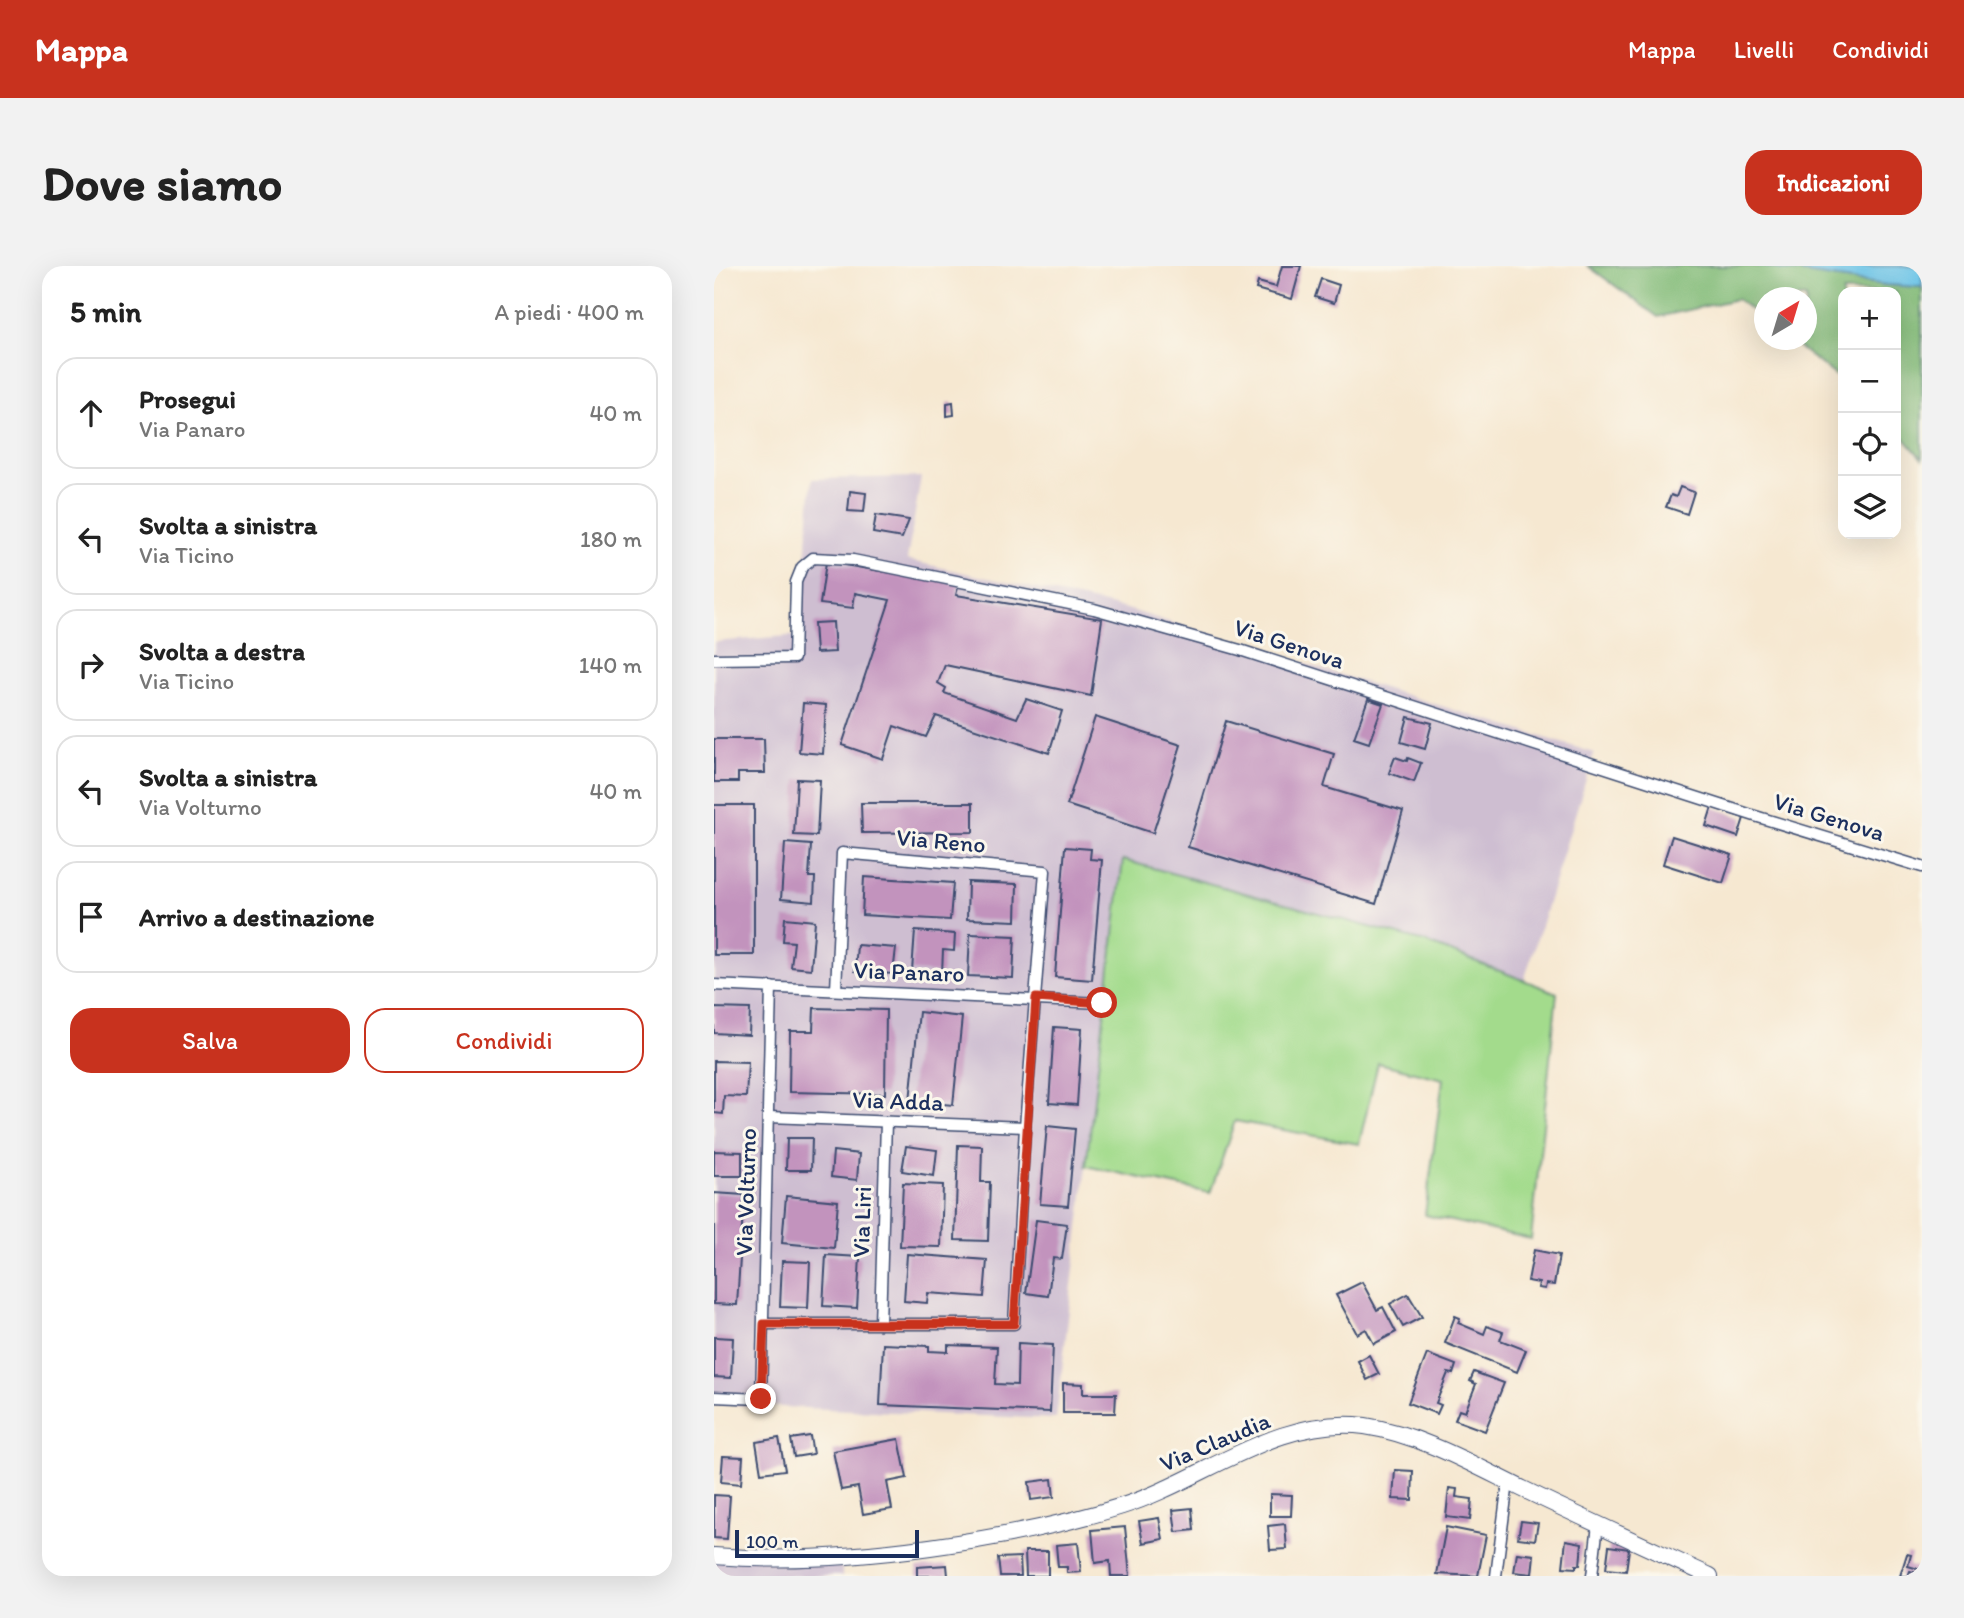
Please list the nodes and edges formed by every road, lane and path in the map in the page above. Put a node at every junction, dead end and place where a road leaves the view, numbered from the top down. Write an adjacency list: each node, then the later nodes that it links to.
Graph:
1 (714, 659): 2 (street, Via Genova)
2 (1922, 867)
3 (714, 985): 4 (street, Via Panaro)
4 (771, 987): 5 (street, Via Panaro); 8 (street, Via Volturno)
5 (836, 990): 6 (street, Via Panaro); 6 (street, Via Reno)
6 (1036, 998): 7 (street, Via Panaro); 10 (street)
7 (1102, 1003)
8 (769, 1117): 9 (street, Via Adda); 11 (street, Via Volturno)
9 (886, 1122): 10 (street, Via Adda); 12 (street, Via Liri)
10 (1025, 1127): 12 (street)
11 (764, 1324): 12 (street); 13 (street, Via Volturno)
12 (880, 1324)
13 (714, 1397)
14 (1508, 1482): 15 (main road, Via Claudia); 16 (main road, Via Claudia); 17 (street)
15 (1598, 1524): 18 (street); 19 (main road, Via Claudia)
16 (714, 1556)
17 (1496, 1576)
18 (1592, 1576)
19 (1710, 1576)

